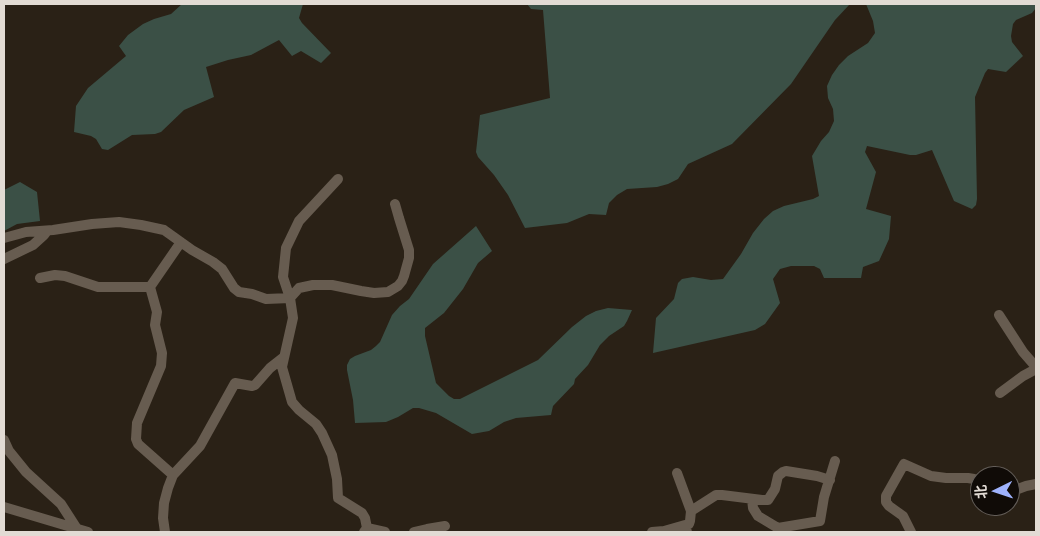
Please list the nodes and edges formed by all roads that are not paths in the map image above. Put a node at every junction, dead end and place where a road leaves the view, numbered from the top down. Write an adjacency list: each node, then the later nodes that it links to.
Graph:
1 (338, 179): 9 (street)
2 (395, 204): 9 (street)
3 (47, 231): 4 (street); 5 (street); 6 (street)
4 (4, 238)
5 (181, 242): 8 (street); 9 (street)
6 (4, 259)
7 (40, 278): 8 (street)
8 (150, 287): 17 (street)
9 (290, 298): 11 (street)
10 (998, 316): 12 (street)
11 (284, 357): 17 (street); 27 (street)
12 (1036, 368): 13 (street)
13 (1000, 393)
14 (4, 440): 28 (street)
15 (835, 462): 19 (street)
16 (677, 473): 24 (street)
17 (173, 475): 29 (street)
18 (970, 478): 33 (street)
19 (830, 480): 22 (street); 22 (street)
20 (1036, 484): 21 (street)
21 (1020, 488)
22 (752, 499): 24 (street)
23 (4, 507): 28 (street)
24 (691, 511): 26 (street)
25 (445, 526): 31 (street)
26 (686, 529): 32 (street)
27 (366, 530): 30 (street)
28 (82, 531)
29 (165, 532)
30 (385, 532)
31 (414, 532)
32 (652, 532)
33 (911, 532)

